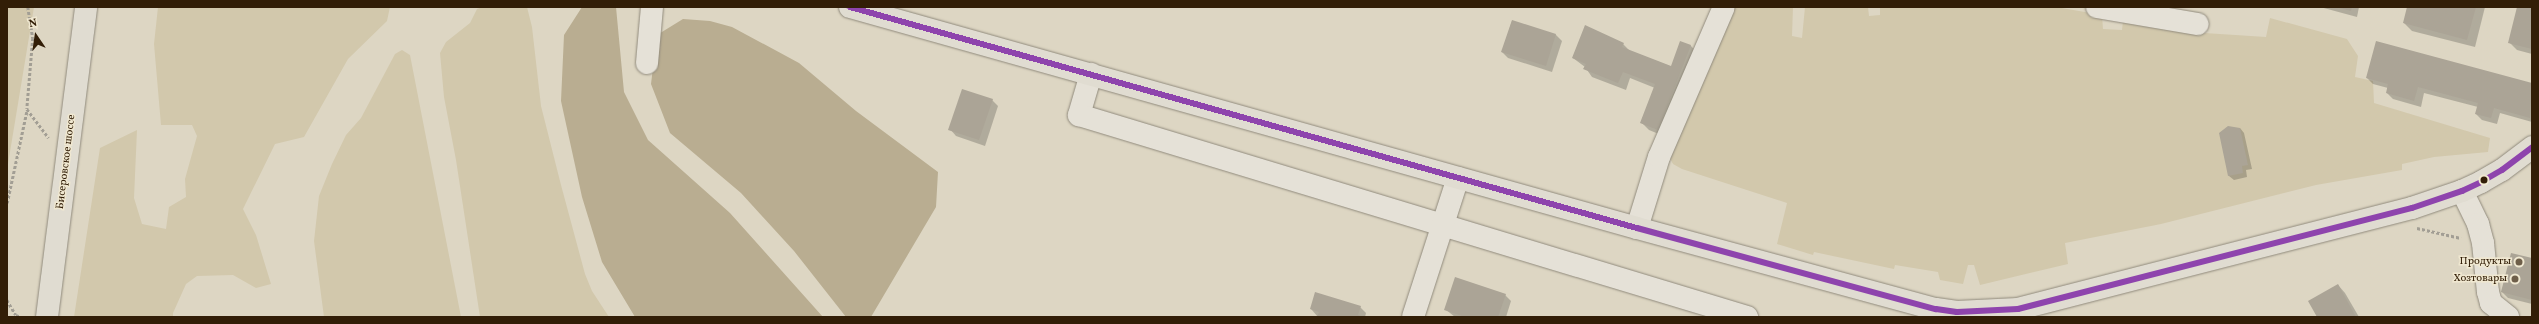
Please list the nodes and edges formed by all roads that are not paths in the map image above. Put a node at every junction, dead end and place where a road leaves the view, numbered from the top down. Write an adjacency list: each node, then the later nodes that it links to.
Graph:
1 (86, 7): 16 (main road, Бисеровское шоссе)
2 (652, 7): 7 (lane)
3 (850, 7): 8 (main road)
4 (1724, 7): 13 (lane)
5 (2097, 7): 6 (lane)
6 (2198, 24)
7 (647, 63)
8 (1091, 74): 10 (main road); 12 (lane)
9 (2532, 147): 11 (main road)
10 (1458, 178): 12 (lane); 13 (main road)
11 (2462, 191): 14 (main road); 18 (lane)
12 (1445, 226): 15 (lane); 17 (lane)
13 (1638, 228): 14 (main road)
14 (1997, 314)
15 (1734, 315)
16 (47, 317)
17 (1413, 317)
18 (2508, 317)

